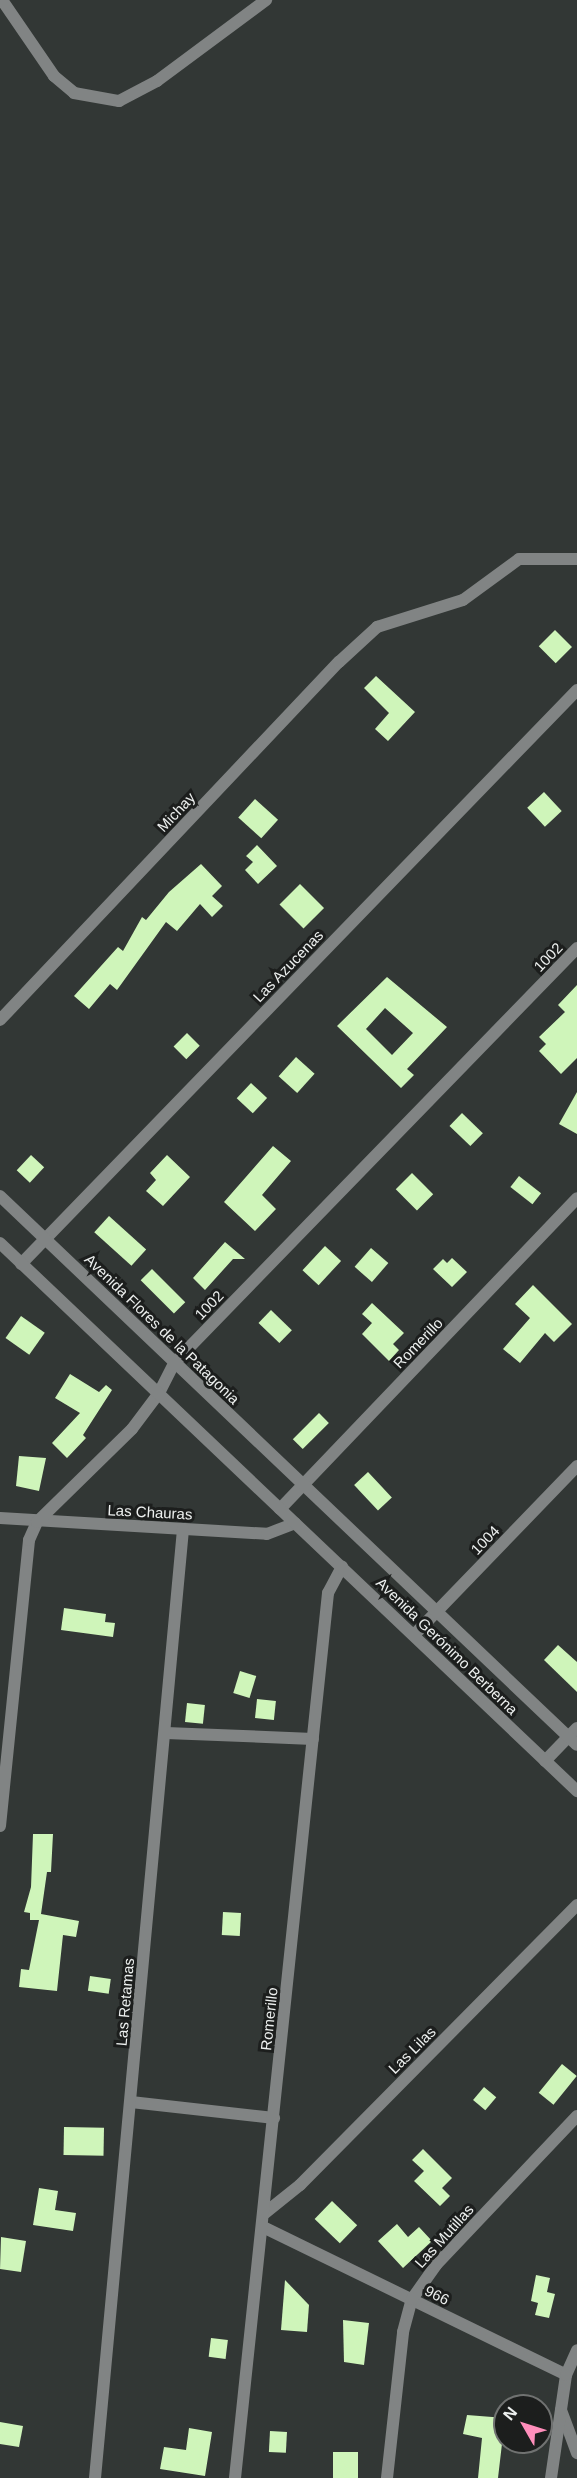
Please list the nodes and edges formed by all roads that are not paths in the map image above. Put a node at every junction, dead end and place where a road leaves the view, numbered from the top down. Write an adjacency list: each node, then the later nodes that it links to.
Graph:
1 (2, 0): 2 (street)
2 (266, 0)
3 (577, 559): 6 (street, Michay)
4 (577, 690): 9 (street, Las Azucenas)
5 (577, 948): 12 (street, 1002)
6 (0, 1020)
7 (0, 1196): 9 (street, Avenida Flores de la Patagonia)
8 (577, 1198): 15 (street, Romerillo)
9 (45, 1238): 11 (street, Las Azucenas); 12 (street, Avenida Flores de la Patagonia)
10 (0, 1243): 11 (street)
11 (21, 1263): 13 (street)
12 (175, 1362): 13 (street, 1002); 15 (street, Avenida Flores de la Patagonia)
13 (159, 1393): 16 (street); 18 (street, 1002)
14 (577, 1466): 22 (street, 1004)
15 (303, 1484): 16 (street, Romerillo); 22 (street, Avenida Gerónimo Berberna)
16 (280, 1509): 19 (street)
17 (0, 1518): 18 (street, Las Chauras)
18 (37, 1522): 20 (street, Las Chauras); 29 (street, 1002)
19 (295, 1523): 20 (street, Las Chauras); 21 (street, Avenida Gerónimo Berberna)
20 (183, 1529): 24 (street, Las Retamas)
21 (342, 1567): 23 (street, Avenida Gerónimo Berberna); 26 (street, Romerillo)
22 (437, 1612): 23 (street, 1004); 25 (street, Avenida Gerónimo Berberna)
23 (414, 1635): 27 (street, Avenida Gerónimo Berberna)
24 (166, 1733): 26 (street); 31 (street, Las Retamas)
25 (574, 1737): 27 (street)
26 (313, 1739): 33 (street, Romerillo)
27 (545, 1761): 28 (street, Avenida Gerónimo Berberna)
28 (577, 1791)
29 (0, 1826)
30 (577, 1905): 34 (street, Las Lilas)
31 (131, 2102): 33 (street); 41 (street, Las Retamas)
32 (577, 2116): 36 (street, Las Mutillas)
33 (274, 2118): 34 (street, Romerillo)
34 (265, 2213): 35 (street, Romerillo)
35 (263, 2227): 36 (street, 966); 42 (street, Romerillo)
36 (412, 2299): 38 (street, 966); 43 (street, Las Mutillas)
37 (577, 2350): 38 (street)
38 (566, 2375): 39 (street)
39 (560, 2409): 40 (street); 44 (street)
40 (577, 2453)
41 (95, 2478)
42 (235, 2478)
43 (387, 2478)
44 (551, 2478)

